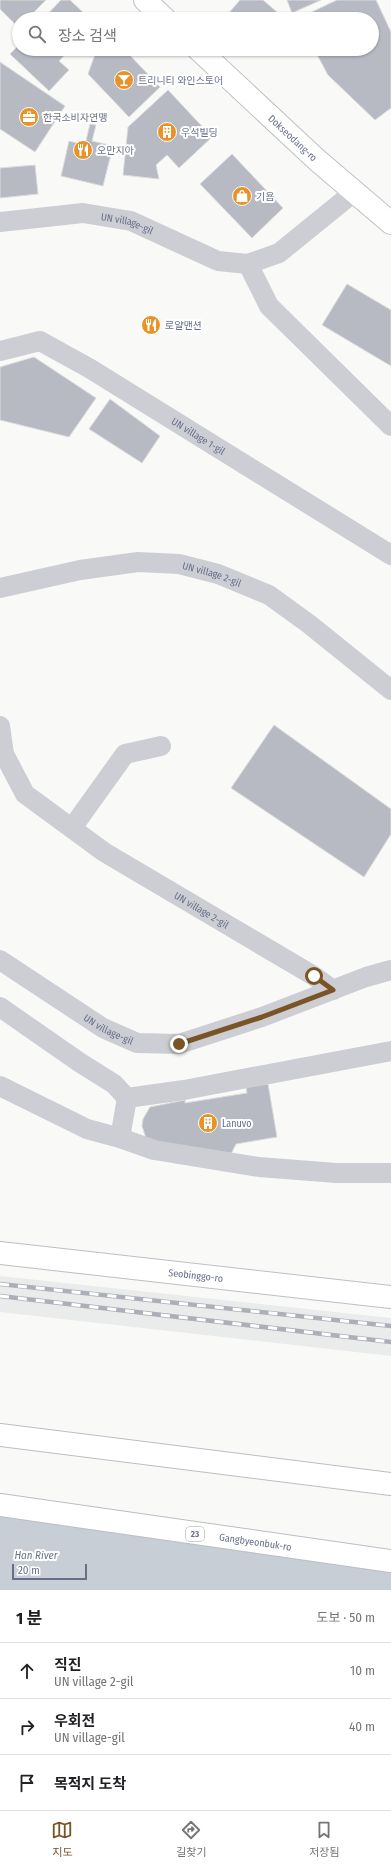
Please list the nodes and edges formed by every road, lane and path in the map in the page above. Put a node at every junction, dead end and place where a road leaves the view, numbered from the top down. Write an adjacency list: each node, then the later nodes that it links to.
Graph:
1 (145, 0): 2 (main road)
2 (158, 12)
3 (206, 56): 4 (main road, Dokseodang-ro)
4 (354, 193): 6 (main road, Dokseodang-ro); 7 (street, UN village-gil)
5 (0, 222): 7 (street, UN village-gil)
6 (391, 223)
7 (248, 264): 9 (street)
8 (0, 351): 10 (street, UN village 1-gil)
9 (391, 426)
10 (391, 555)
11 (0, 588): 12 (street, UN village 2-gil)
12 (391, 690)
13 (0, 726): 15 (street, UN village 2-gil)
14 (161, 746): 15 (street)
15 (72, 828): 18 (street, UN village 2-gil)
16 (0, 960): 18 (street, UN village-gil)
17 (391, 970): 18 (street, UN village-gil)
18 (333, 990)
19 (0, 1007): 22 (street)
20 (391, 1051): 22 (street)
21 (0, 1086): 23 (street)
22 (127, 1098): 23 (street)
23 (120, 1138): 24 (street)
24 (391, 1174)
25 (0, 1253): 27 (main road, Seobinggo-ro)
26 (0, 1265): 28 (main road, Seobinggo-ro)
27 (391, 1296)
28 (391, 1308)
29 (0, 1434): 30 (main road)
30 (391, 1484)
31 (0, 1505): 32 (main road, Gangbyeonbuk-ro / 23)
32 (391, 1561)

